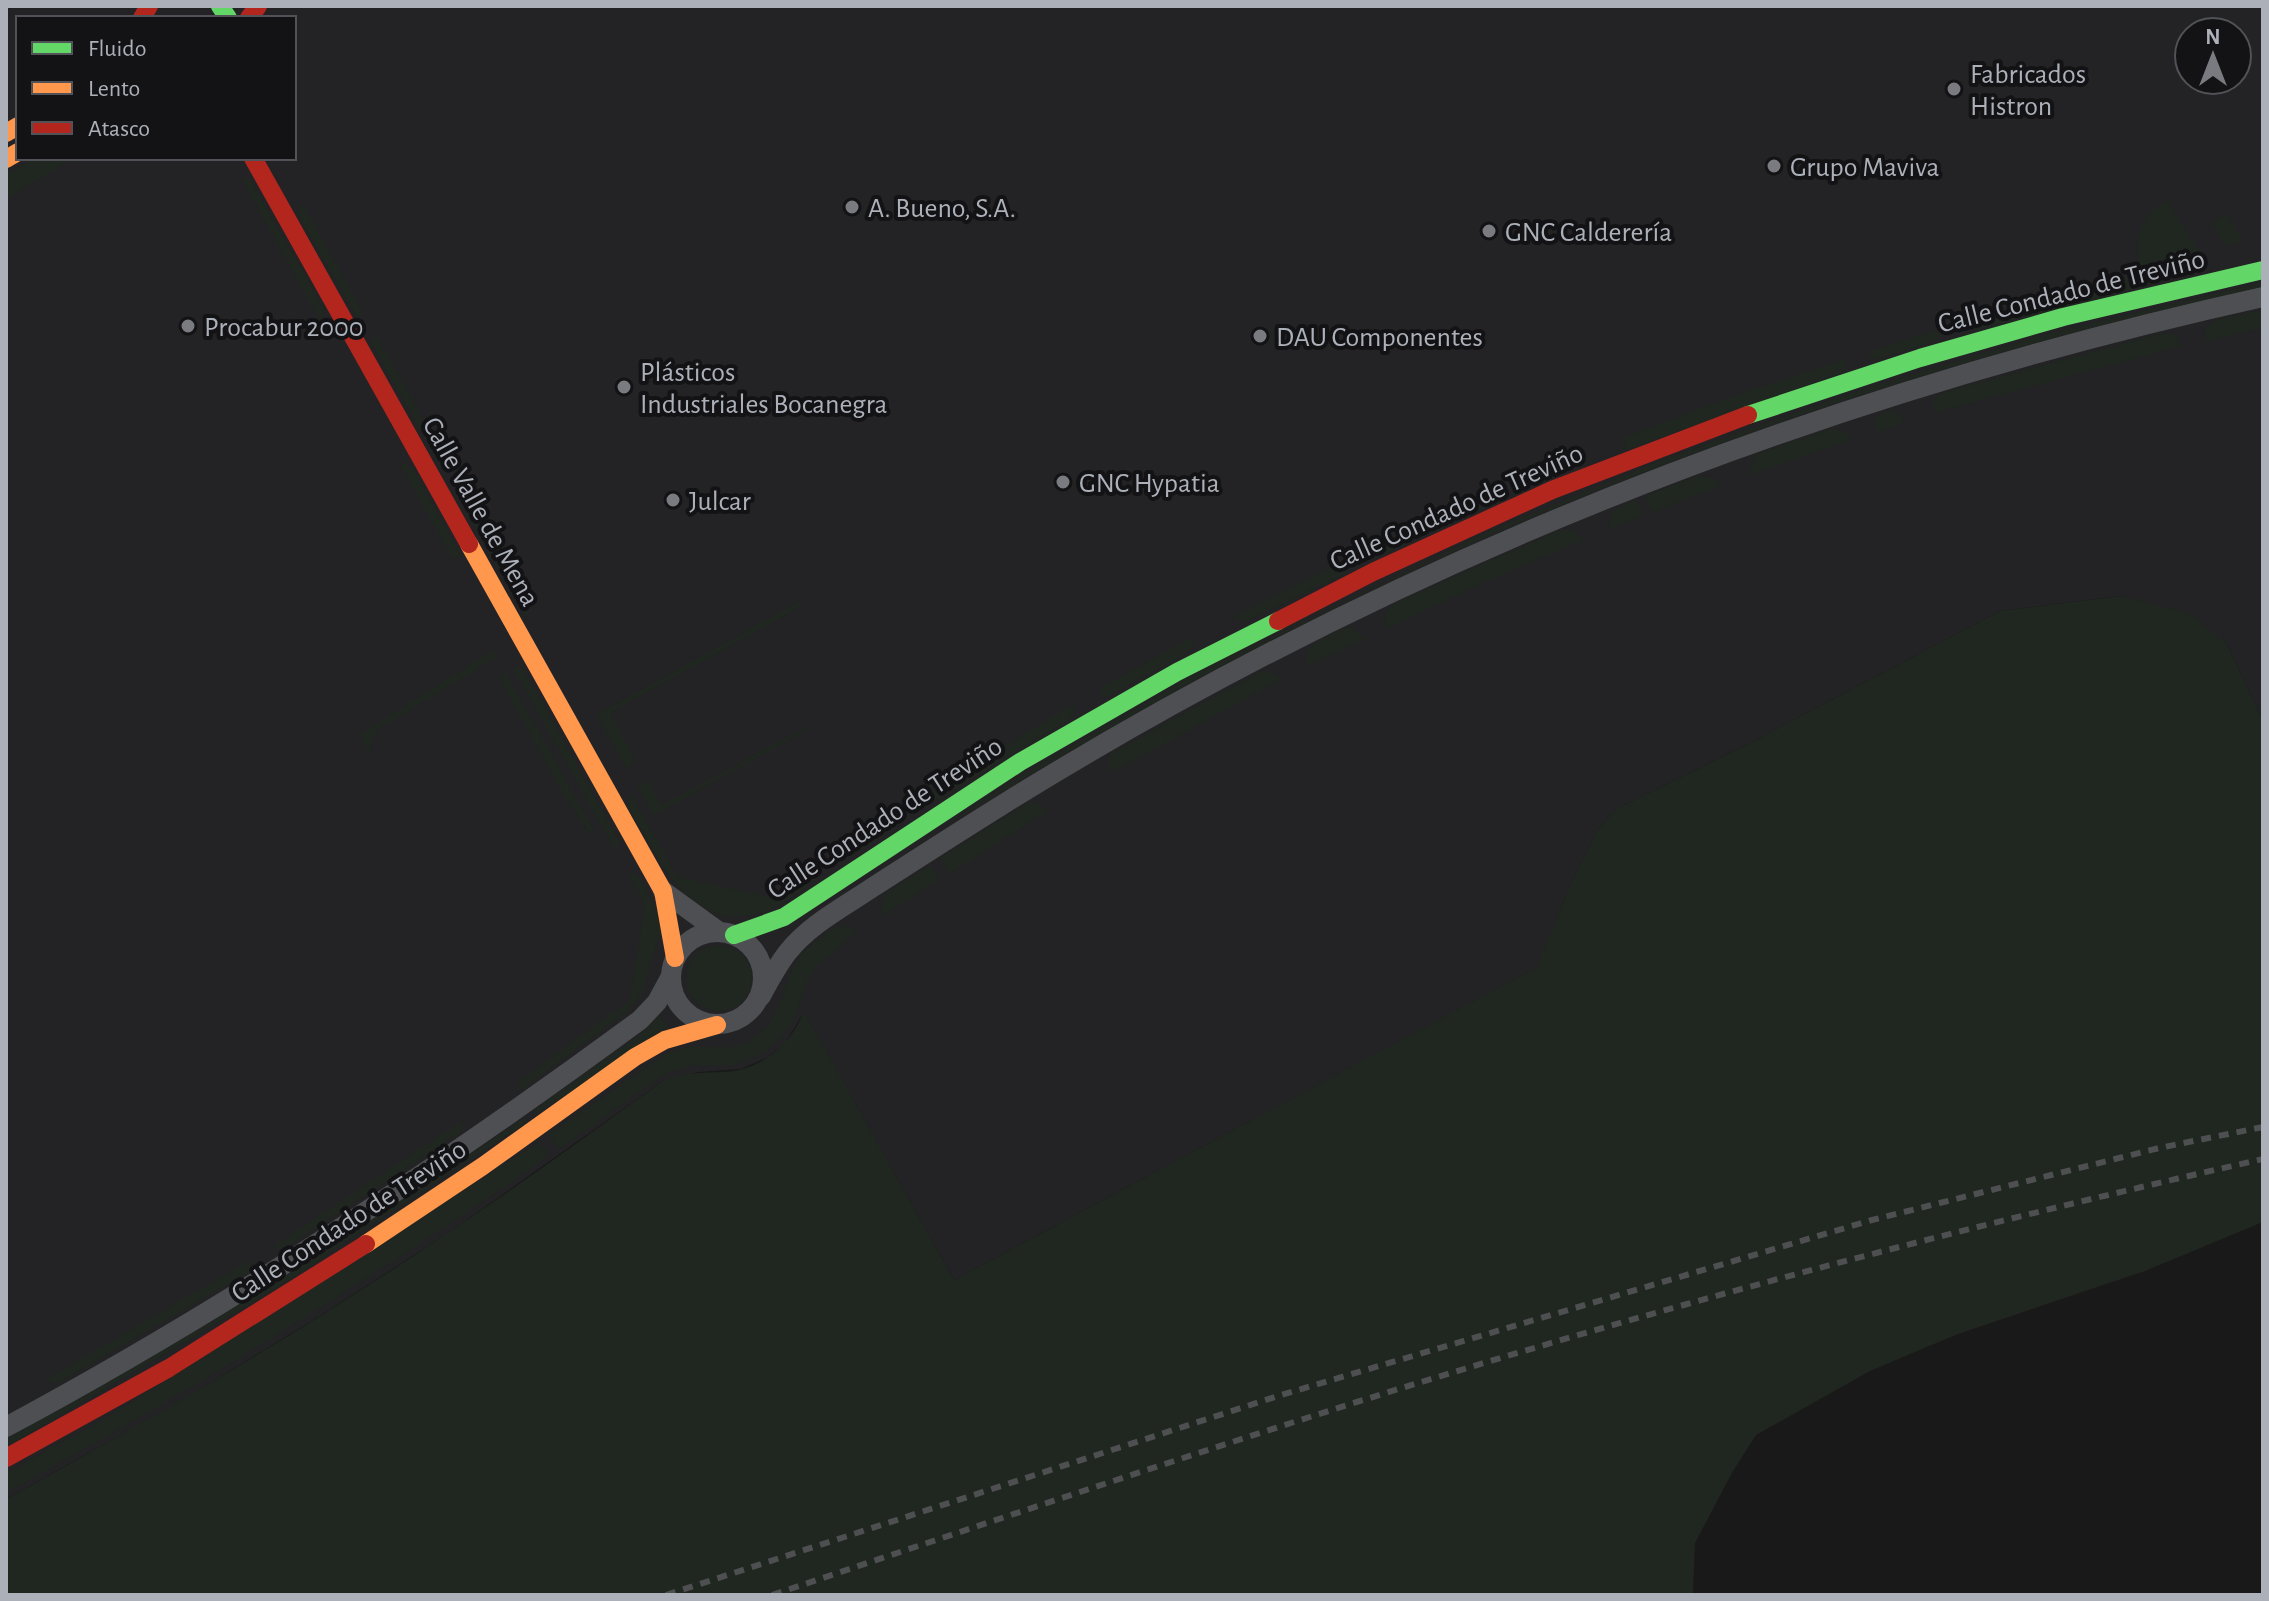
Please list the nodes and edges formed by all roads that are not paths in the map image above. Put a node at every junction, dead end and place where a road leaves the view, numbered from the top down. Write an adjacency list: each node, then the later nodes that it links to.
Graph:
1 (254, 160): 4 (street, Calle Valle de Mena)
2 (2263, 270): 5 (street, Calle Condado de Treviño)
3 (2263, 297): 7 (street, Calle Condado de Treviño)
4 (663, 891): 5 (street, Calle Valle de Mena); 6 (street, Calle Valle de Mena)
5 (726, 933): 6 (street); 7 (street)
6 (673, 968): 8 (street); 9 (street, Calle Condado de Treviño)
7 (761, 996): 8 (street)
8 (717, 1025): 10 (street, Calle Condado de Treviño)
9 (6, 1427)
10 (6, 1458)

